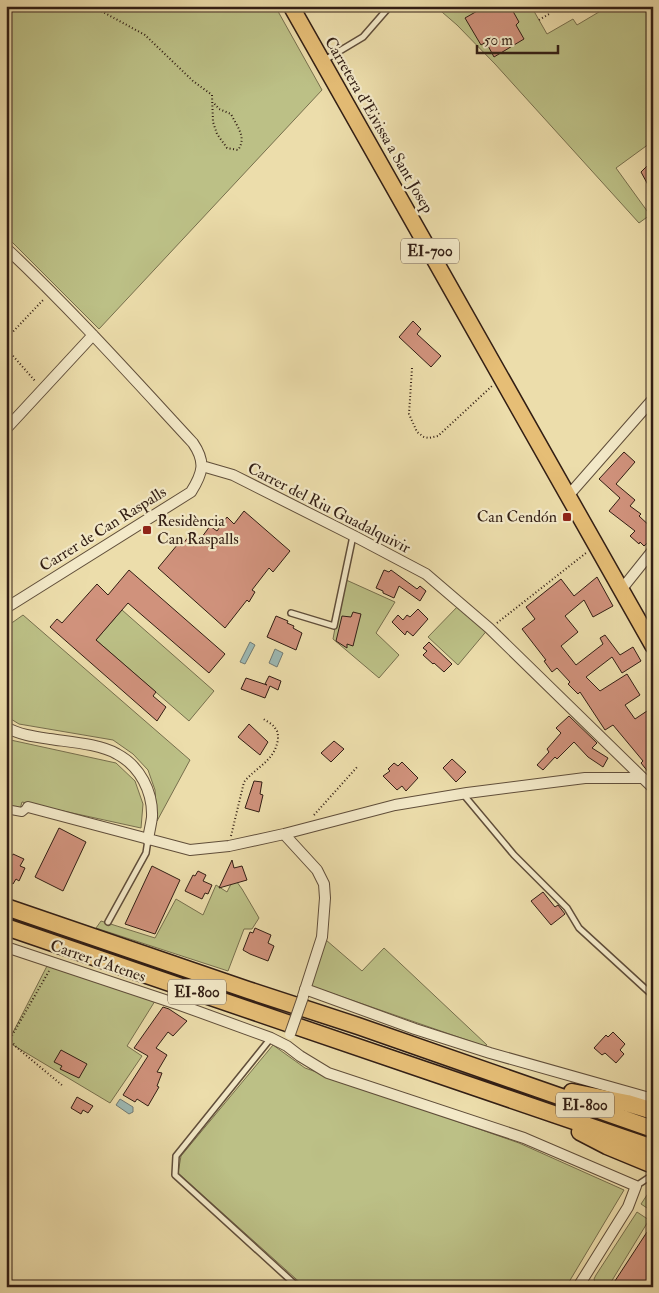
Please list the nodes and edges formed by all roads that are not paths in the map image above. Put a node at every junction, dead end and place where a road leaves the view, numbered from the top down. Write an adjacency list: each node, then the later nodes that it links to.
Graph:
1 (291, 6): 3 (main road, Carretera d'Eivissa a Sant Josep / EI-700)
2 (390, 6): 3 (lane)
3 (323, 61): 9 (main road, Carretera d'Eivissa a Sant Josep / EI-700)
4 (6, 248): 5 (street)
5 (92, 335): 7 (street); 8 (street)
6 (653, 399): 9 (street)
7 (6, 429)
8 (202, 466): 10 (street, Carrer del Riu Guadalquivir); 13 (street, Carrer de Can Raspalls)
9 (568, 496): 12 (main road, EI-700)
10 (354, 536): 14 (lane); 17 (street, Carrer del Riu Guadalquivir)
11 (652, 553): 12 (street)
12 (621, 590): 15 (main road, EI-700)
13 (6, 608)
14 (291, 613)
15 (653, 646)
16 (6, 727): 23 (street)
17 (642, 778): 18 (street, Carrer del Riu Guadalquivir); 19 (street)
18 (653, 788)
19 (463, 794): 22 (street); 28 (lane)
20 (28, 807): 21 (street); 23 (street)
21 (6, 809)
22 (284, 834): 23 (street); 29 (street)
23 (148, 840): 25 (lane)
24 (6, 907): 32 (highway, EI-800)
25 (108, 922)
26 (6, 928): 34 (highway, EI-800)
27 (6, 947): 30 (street, Carrer d'Atenes)
28 (650, 992)
29 (304, 993): 31 (street, bridge); 33 (street)
30 (270, 1038): 31 (street, Carrer d'Atenes); 42 (lane)
31 (287, 1046): 40 (street, Carrer d'Atenes)
32 (516, 1082): 35 (highway, EI-800); 36 (highway, EI-800)
33 (653, 1099)
34 (533, 1107): 37 (highway, EI-800); 38 (highway, EI-800)
35 (653, 1111)
36 (653, 1129)
37 (653, 1148)
38 (653, 1165)
39 (653, 1179): 40 (lane)
40 (636, 1186): 41 (street)
41 (583, 1285)
42 (298, 1287)

